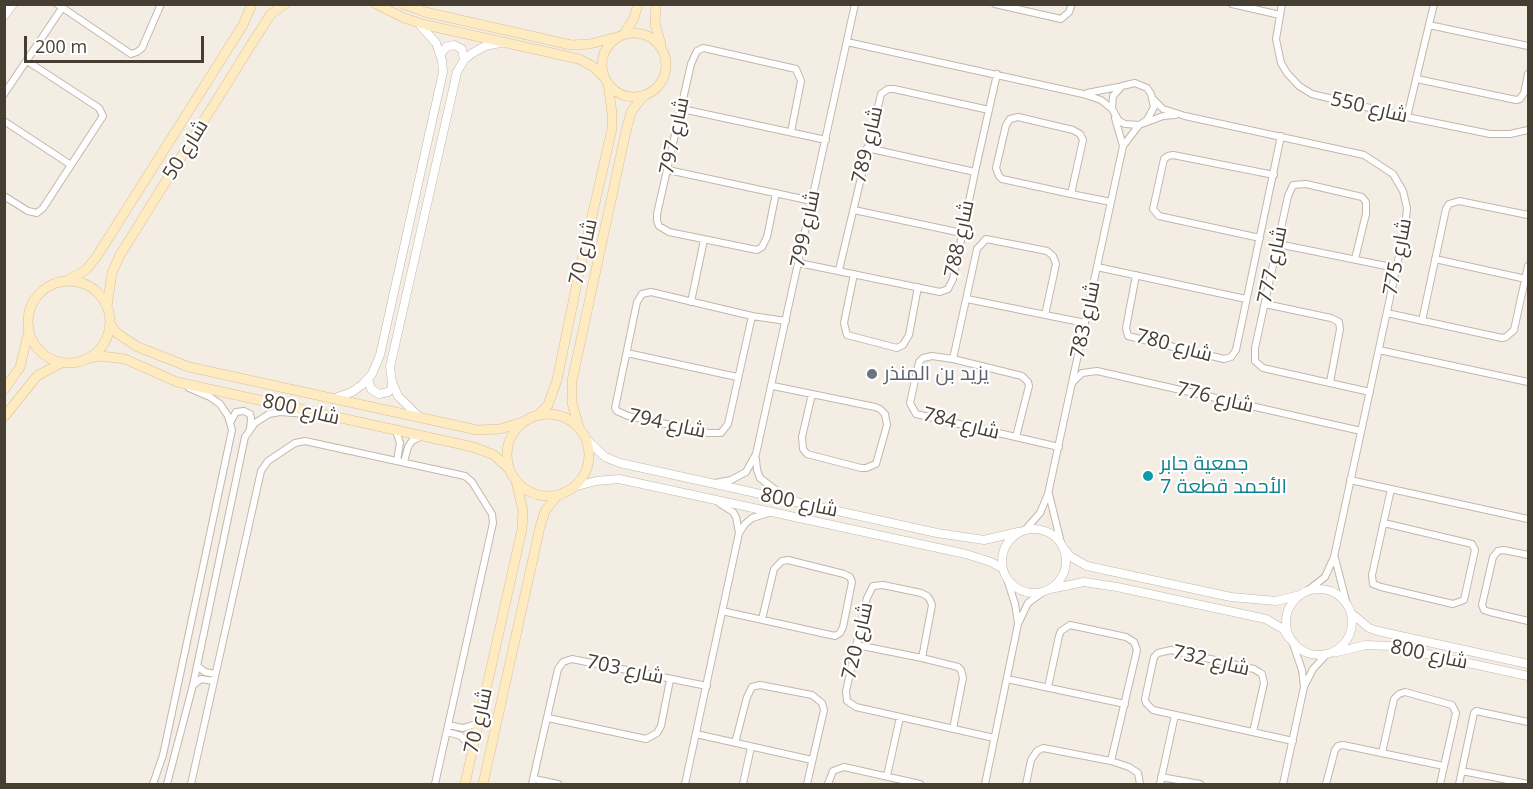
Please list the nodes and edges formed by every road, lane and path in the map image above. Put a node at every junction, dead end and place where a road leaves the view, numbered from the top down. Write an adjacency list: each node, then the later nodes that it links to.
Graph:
1 (12, 4): 18 (street)
2 (161, 4): 15 (street)
3 (252, 4): 76 (main road, شارع 50)
4 (285, 4): 82 (main road, شارع 50)
5 (376, 4): 19 (main road)
6 (403, 4): 21 (main road)
7 (638, 4): 21 (main road)
8 (656, 4): 26 (main road)
9 (855, 4): 23 (street, شارع 799)
10 (995, 4): 16 (street)
11 (1072, 4): 16 (street)
12 (1282, 4): 17 (street, شارع 550)
13 (1434, 4): 20 (street)
14 (1237, 5): 17 (street)
15 (59, 6): 28 (street)
16 (1016, 7)
17 (1280, 15): 42 (street, شارع 550)
18 (4, 16)
19 (416, 22): 22 (main road); 25 (street)
20 (1429, 25): 24 (street); 31 (street)
21 (621, 36): 26 (main road); 32 (main road)
22 (501, 42): 27 (street); 32 (main road)
23 (847, 42): 29 (street); 48 (street, شارع 799)
24 (1528, 46)
25 (441, 54): 27 (street); 97 (street)
26 (665, 55): 36 (main road)
27 (464, 60): 99 (street)
28 (27, 61): 34 (street); 51 (street)
29 (997, 74): 35 (street); 39 (street, شارع 788)
30 (1528, 74): 31 (street)
31 (1417, 79): 42 (street)
32 (607, 81): 36 (main road); 108 (main road, شارع 70)
33 (1122, 86): 35 (street); 37 (street); 40 (street)
34 (4, 94)
35 (1083, 94): 40 (street)
36 (644, 95): 114 (main road, شارع 70)
37 (1154, 100): 41 (street, شارع 775); 44 (street)
38 (682, 109): 46 (street); 46 (street, شارع 797); 52 (street, شارع 797)
39 (989, 110): 50 (street, شارع 789); 53 (street, شارع 788)
40 (1113, 112): 44 (street); 49 (street, شارع 783)
41 (1185, 116): 44 (street, شارع 775); 47 (street, شارع 775)
42 (1407, 117): 45 (street, شارع 550)
43 (4, 121): 51 (street)
44 (1140, 124): 49 (street, شارع 783)
45 (1528, 130)
46 (791, 132): 48 (street)
47 (1281, 136): 54 (street, شارع 780); 71 (street, شارع 775)
48 (826, 140): 58 (street, شارع 799)
49 (1123, 146): 59 (street, شارع 783)
50 (867, 148): 53 (street); 60 (street, شارع 789)
51 (71, 165): 57 (street)
52 (668, 170): 55 (street); 64 (street, شارع 797)
53 (975, 172): 62 (street, شارع 788)
54 (1274, 175): 63 (street, شارع 780); 63 (street)
55 (776, 193): 58 (street); 64 (street, شارع 797)
56 (1071, 194): 56 (street); 59 (street)
57 (4, 196)
58 (812, 201): 68 (street, شارع 799)
59 (1111, 202): 70 (street, شارع 783)
60 (854, 210): 62 (street); 72 (street, شارع 789)
61 (1528, 215): 67 (street)
62 (962, 233): 77 (street, شارع 788)
63 (1260, 238): 79 (street, شارع 780)
64 (704, 240): 80 (street)
65 (1278, 244): 66 (street); 66 (street, شارع 777); 81 (street, شارع 777)
66 (1355, 259): 71 (street)
67 (1435, 259): 75 (street); 87 (street)
68 (799, 263): 72 (street, شارع 788); 86 (street, شارع 799)
69 (1528, 266): 75 (street)
70 (1097, 267): 74 (street); 88 (street, شارع 783)
71 (1396, 268): 83 (street, شارع 775)
72 (839, 270): 73 (street, شارع 788)
73 (854, 274): 77 (street, شارع 788); 77 (street)
74 (1136, 275): 79 (street); 79 (street, شارع 780)
75 (1526, 279): 87 (street)
76 (68, 280): 82 (main road); 90 (main road)
77 (918, 287)
78 (967, 299): 84 (street); 84 (street); 94 (street)
79 (1246, 299)
80 (691, 302): 85 (street, شارع 794); 92 (street, شارع 794)
81 (1265, 304): 100 (street); 100 (street, شارع 777)
82 (107, 306): 89 (main road)
83 (1387, 313): 87 (street); 91 (street, شارع 775)
84 (1045, 315): 88 (street)
85 (752, 316): 86 (street, شارع 794); 96 (street, شارع 794)
86 (786, 321): 103 (street, شارع 799)
87 (1422, 321)
88 (1085, 323): 102 (street, شارع 783)
89 (110, 324): 93 (main road); 107 (main road, شارع 800)
90 (28, 331): 95 (main road); 104 (main road)
91 (1379, 350): 101 (street); 105 (street, شارع 775)
92 (627, 353): 96 (street); 96 (street, شارع 794)
93 (89, 358): 95 (main road); 98 (main road, شارع 800)
94 (953, 358): 119 (street, شارع 784); 119 (street, شارع 784)
95 (61, 363): 110 (main road)
96 (737, 377)
97 (368, 379): 99 (street); 107 (street)
98 (177, 382): 109 (main road, شارع 800); 112 (street)
99 (392, 382): 111 (street)
100 (1330, 382): 105 (street, شارع 777)
101 (1528, 382)
102 (1072, 383): 116 (street, شارع 776); 121 (street, شارع 783)
103 (773, 386): 106 (street); 122 (street, شارع 799)
104 (4, 390)
105 (1370, 392): 116 (street, شارع 775)
106 (812, 394): 106 (street)
107 (332, 399): 111 (main road, شارع 800)
108 (538, 415): 113 (main road); 114 (main road)
109 (324, 416): 115 (street); 117 (main road, شارع 800)
110 (4, 417)
111 (420, 418): 113 (main road, شارع 800)
112 (231, 422): 115 (street); 189 (street)
113 (523, 422): 125 (main road)
114 (579, 427): 120 (main road)
115 (250, 429): 157 (street)
116 (1361, 430): 126 (street, شارع 775)
117 (396, 431): 118 (main road, شارع 800); 123 (street)
118 (422, 436): 124 (street); 125 (main road, شارع 800)
119 (1016, 437): 121 (street, شارع 784)
120 (587, 440): 128 (street, شارع 800); 129 (main road)
121 (1059, 447): 131 (street, شارع 783)
122 (756, 454): 128 (street, شارع 799); 134 (street, شارع 799)
123 (397, 461): 124 (street); 159 (street)
124 (404, 462): 172 (street)
125 (509, 470): 127 (main road)
126 (1350, 480): 130 (street); 142 (street, شارع 775)
127 (516, 481): 132 (main road); 171 (main road, شارع 70)
128 (711, 484): 134 (street, شارع 800)
129 (574, 487): 132 (main road); 133 (street, شارع 800)
130 (1391, 489): 136 (street); 137 (street)
131 (1048, 494): 138 (street, شارع 783); 140 (street, شارع 783)
132 (557, 496): 194 (main road, شارع 70)
133 (710, 498): 135 (street, شارع 800); 139 (street)
134 (789, 500): 138 (street, شارع 800)
135 (779, 513): 139 (street); 143 (street, شارع 800)
136 (1528, 519)
137 (1384, 523): 137 (street)
138 (1022, 531): 140 (street); 143 (street)
139 (739, 533): 148 (street)
140 (1063, 547): 145 (street); 146 (street)
141 (1528, 555): 150 (street)
142 (1334, 557): 146 (street, شارع 775); 147 (street, شارع 775)
143 (1002, 568): 144 (street)
144 (1007, 579): 145 (street); 151 (street)
145 (1047, 591): 151 (street); 152 (street)
146 (1304, 593): 147 (street); 152 (street)
147 (1349, 609): 154 (street); 156 (street, شارع 800)
148 (722, 611): 149 (street); 163 (street)
149 (762, 619): 149 (street)
150 (1528, 621)
151 (1018, 624): 160 (street)
152 (1291, 641): 154 (street); 165 (street)
153 (857, 645): 155 (street); 155 (street, شارع 720); 168 (street, شارع 720)
154 (1328, 654): 158 (street, شارع 800); 165 (street)
155 (922, 658): 173 (street)
156 (1528, 664)
157 (197, 666): 159 (street); 162 (street)
158 (1528, 676)
159 (215, 678): 162 (street); 191 (street)
160 (1007, 679): 164 (street); 176 (street)
161 (670, 680): 163 (street, شارع 703); 169 (street); 169 (street, شارع 703)
162 (193, 685): 190 (street)
163 (707, 686): 175 (street)
164 (1048, 687): 166 (street); 166 (street)
165 (1304, 687): 177 (street)
166 (1125, 704): 183 (street)
167 (1174, 715): 174 (street, شارع 732); 174 (street, شارع 732); 187 (street)
168 (900, 717): 173 (street, شارع 720); 186 (street)
169 (548, 718): 188 (street, شارع 703)
170 (1528, 722): 185 (street)
171 (479, 723): 172 (street); 180 (main road, شارع 70)
172 (447, 729): 180 (street); 192 (street)
173 (953, 729): 176 (street, شارع 720)
174 (1253, 732): 177 (street, شارع 732)
175 (696, 734): 178 (street); 196 (street)
176 (994, 738): 201 (street)
177 (1293, 741): 206 (street)
178 (735, 743): 179 (street); 182 (street)
179 (751, 747): 182 (street); 197 (street)
180 (473, 750): 193 (main road, شارع 70)
181 (1382, 753): 184 (street); 184 (street); 207 (street)
182 (812, 760): 198 (street)
183 (1111, 761): 202 (street); 203 (street)
184 (1444, 766): 208 (street)
185 (1462, 771): 209 (street); 210 (street)
186 (887, 776): 199 (street); 200 (street)
187 (1161, 777): 204 (street); 205 (street)
188 (533, 782): 195 (street)
189 (153, 784)
190 (167, 784)
191 (191, 784)
192 (435, 784)
193 (465, 784)
194 (483, 784)
195 (558, 784)
196 (685, 784)
197 (743, 784)
198 (807, 784)
199 (828, 784)
200 (920, 784)
201 (985, 784)
202 (1026, 784)
203 (1140, 784)
204 (1160, 784)
205 (1200, 784)
206 (1282, 784)
207 (1326, 784)
208 (1440, 784)
209 (1459, 784)
210 (1528, 784)

